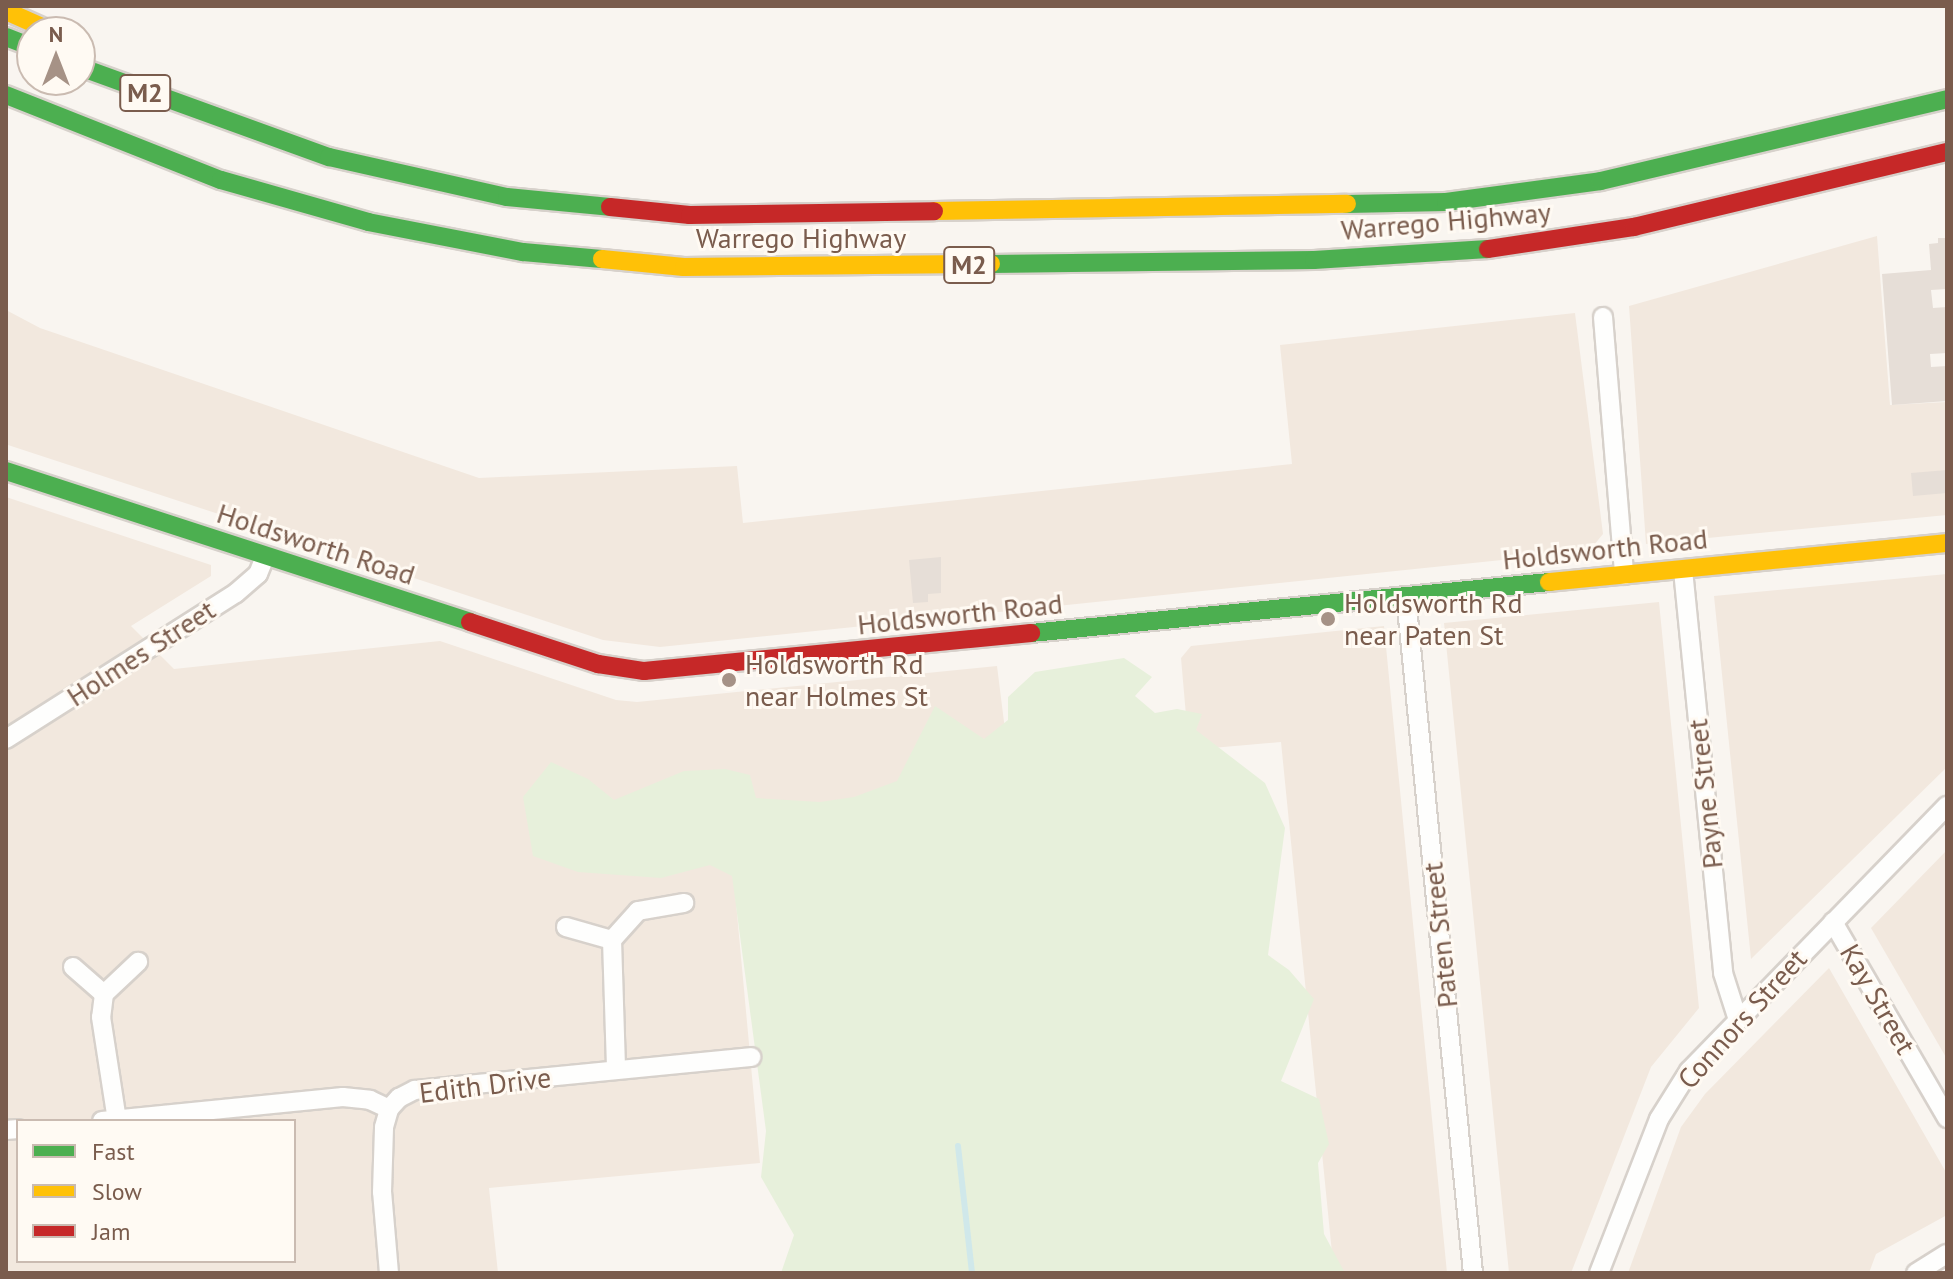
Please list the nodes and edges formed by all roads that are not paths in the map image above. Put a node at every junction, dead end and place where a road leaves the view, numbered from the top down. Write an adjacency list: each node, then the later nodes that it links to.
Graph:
1 (96, 51): 5 (main road)
2 (96, 73): 5 (main road, Warrego Highway / M2)
3 (6, 95): 6 (main road, Warrego Highway / M2)
4 (1947, 99): 5 (main road, Warrego Highway / M2)
5 (210, 118)
6 (1947, 152)
7 (1603, 317): 12 (street)
8 (6, 471): 10 (main road, Holdsworth Road)
9 (1947, 543): 11 (main road, Holdsworth Road)
10 (265, 557): 13 (main road, Holdsworth Road); 14 (street, Holmes Street)
11 (1683, 570): 12 (main road, Holdsworth Road); 23 (street, Payne Street)
12 (1624, 575): 13 (main road, Holdsworth Road)
13 (1406, 597): 32 (street, Paten Street)
14 (6, 739)
15 (1947, 806): 17 (street, Connors Street)
16 (684, 903): 19 (street)
17 (1833, 922): 23 (street, Connors Street); 27 (street, Kay Street)
18 (566, 927): 19 (street)
19 (612, 940): 25 (street)
20 (138, 962): 22 (street)
21 (73, 967): 22 (street)
22 (104, 994): 28 (street)
23 (1737, 1017): 33 (street, Connors Street)
24 (751, 1057): 25 (street, Edith Drive)
25 (616, 1070): 26 (street, Edith Drive)
26 (389, 1109): 29 (street); 31 (street, Edith Drive)
27 (1947, 1118)
28 (110, 1119)
29 (120, 1119)
30 (1947, 1254): 34 (street)
31 (389, 1273)
32 (1473, 1273)
33 (1599, 1273)
34 (1916, 1273)

